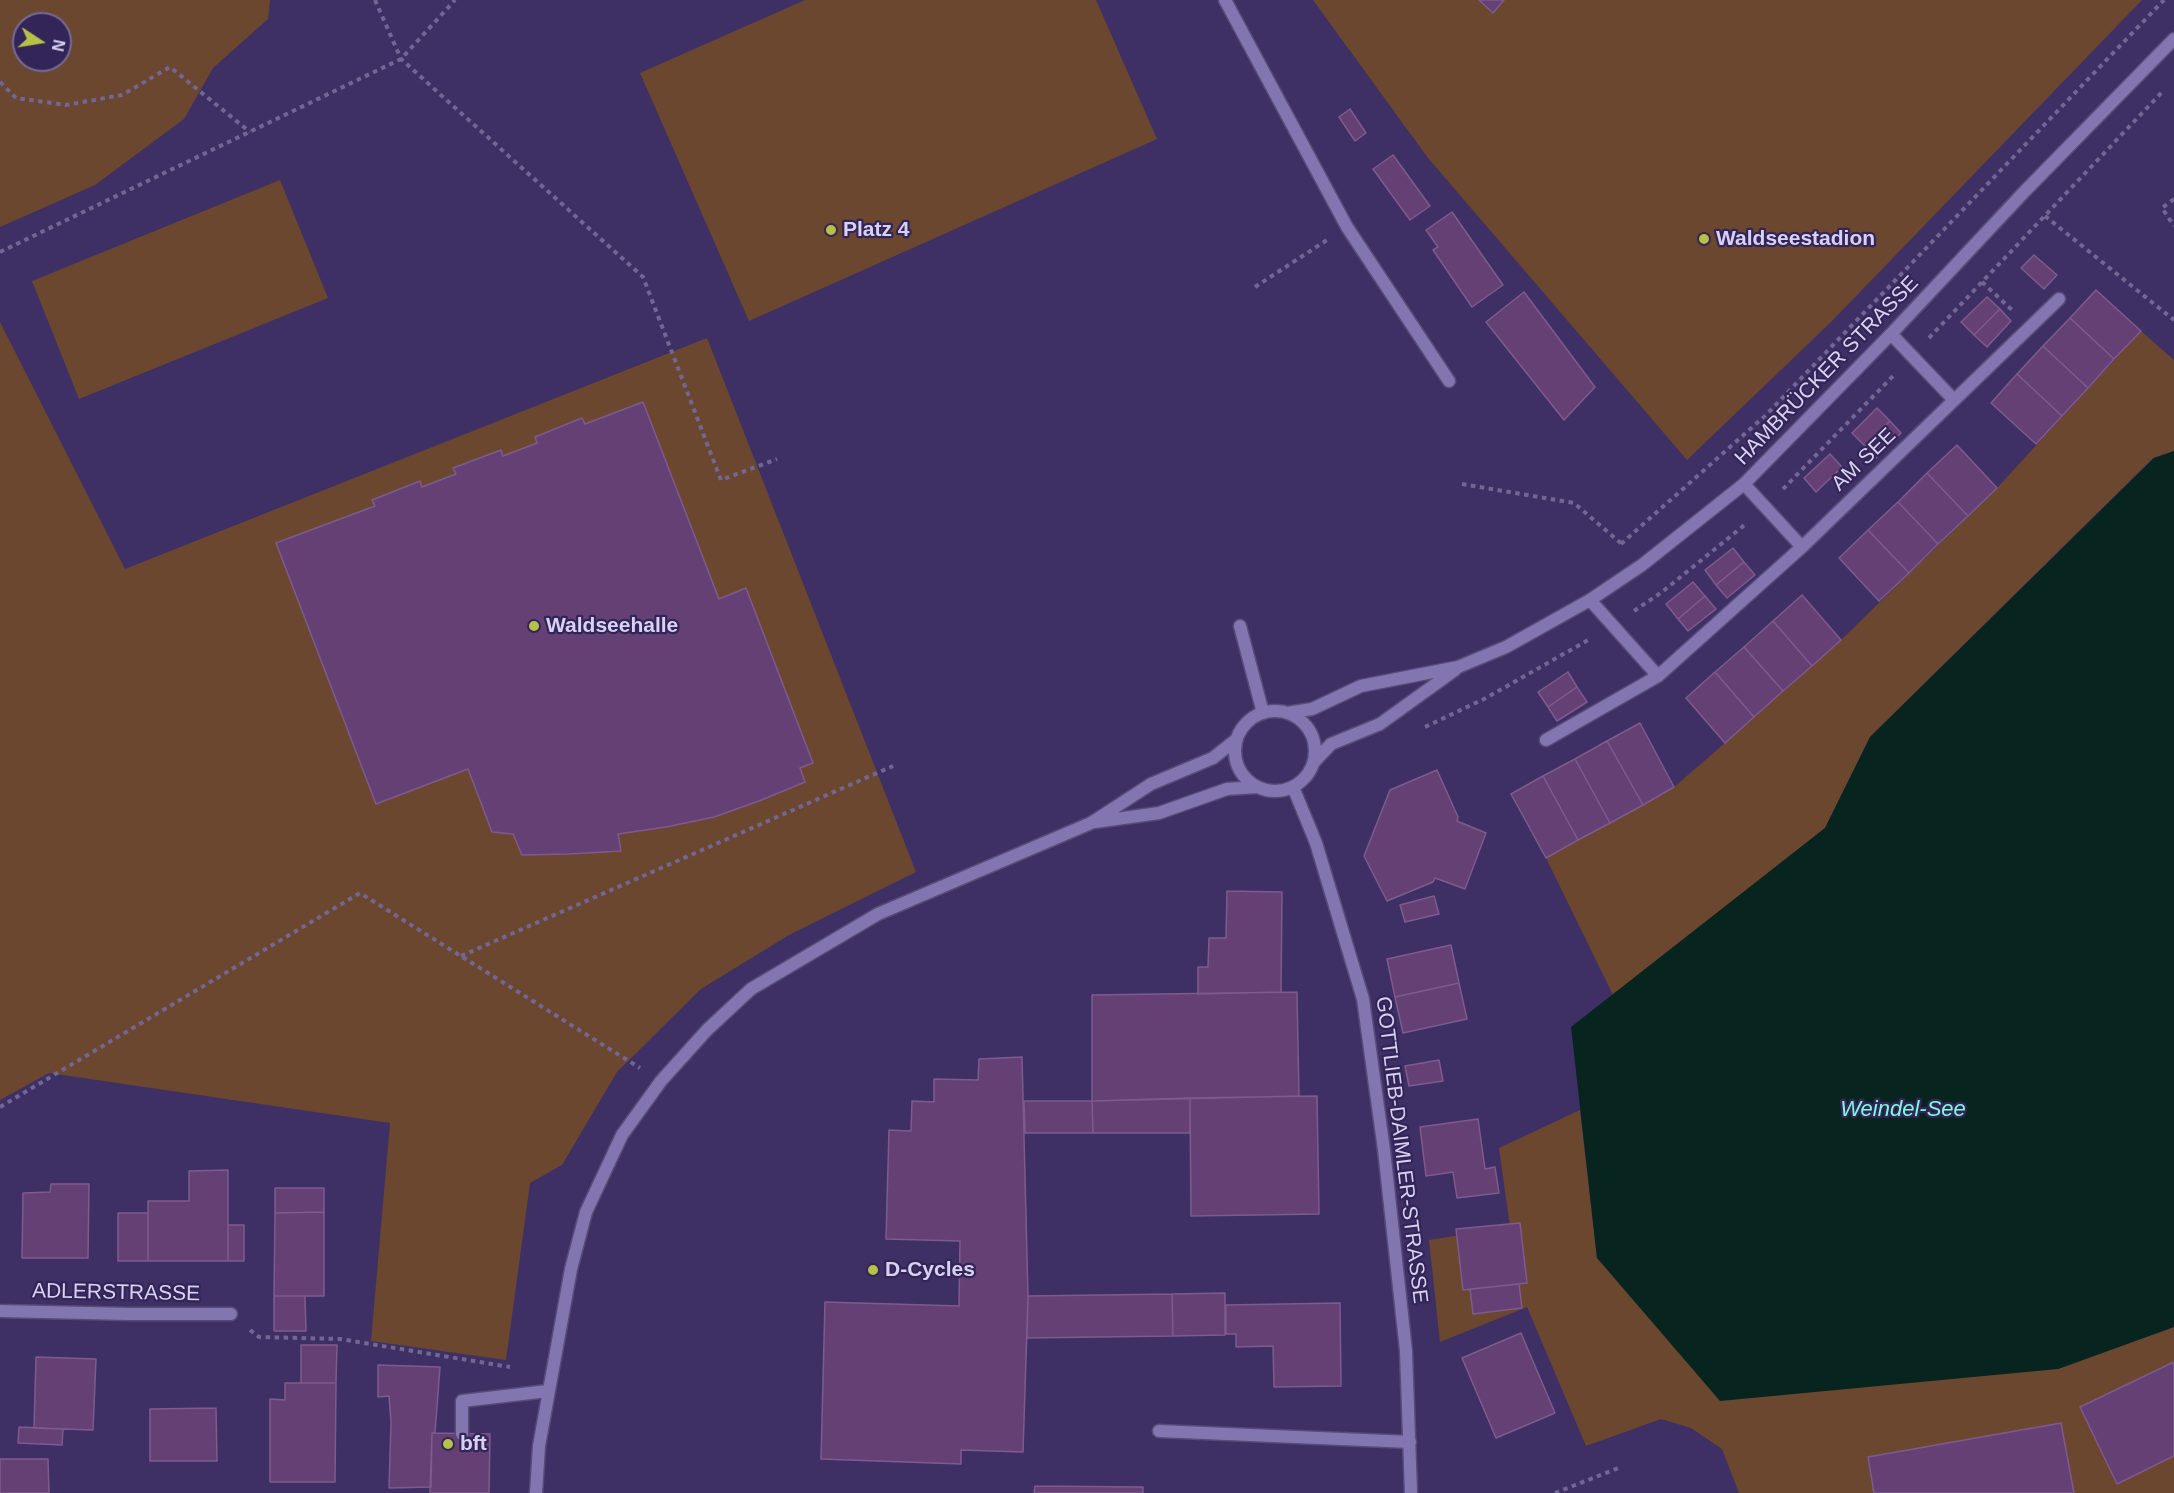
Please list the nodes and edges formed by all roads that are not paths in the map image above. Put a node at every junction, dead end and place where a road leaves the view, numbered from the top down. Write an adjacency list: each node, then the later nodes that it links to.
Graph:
1 (1225, 0): 5 (street)
2 (2174, 39): 4 (street, HAMBRÜCKER STRASSE)
3 (2059, 299): 6 (street, AM SEE)
4 (1891, 334): 6 (street); 7 (street, HAMBRÜCKER STRASSE)
5 (1449, 381)
6 (1954, 400): 8 (street, AM SEE)
7 (1744, 484): 8 (street); 9 (street, HAMBRÜCKER STRASSE)
8 (1802, 547): 12 (street, AM SEE)
9 (1590, 600): 11 (street, HAMBRÜCKER STRASSE); 12 (street)
10 (1240, 626): 13 (street)
11 (1458, 668): 14 (street, HAMBRÜCKER STRASSE); 17 (street, HAMBRÜCKER STRASSE)
12 (1658, 676): 16 (street, AM SEE)
13 (1263, 712): 14 (street, HAMBRÜCKER STRASSE); 15 (street)
14 (1287, 712): 17 (street)
15 (1237, 739): 18 (street); 20 (street)
16 (1546, 740)
17 (1313, 763): 19 (street, HAMBRÜCKER STRASSE)
18 (1258, 787): 19 (street); 20 (street)
19 (1293, 787): 26 (street, GOTTLIEB-DAIMLER-STRASSE)
20 (1091, 823): 23 (street)
21 (0, 1311): 22 (street, ADLERSTRASSE)
22 (231, 1314)
23 (548, 1391): 25 (street); 27 (street)
24 (1159, 1431): 26 (street)
25 (462, 1434)
26 (1410, 1442): 28 (street, GOTTLIEB-DAIMLER-STRASSE)
27 (536, 1493)
28 (1411, 1493)

